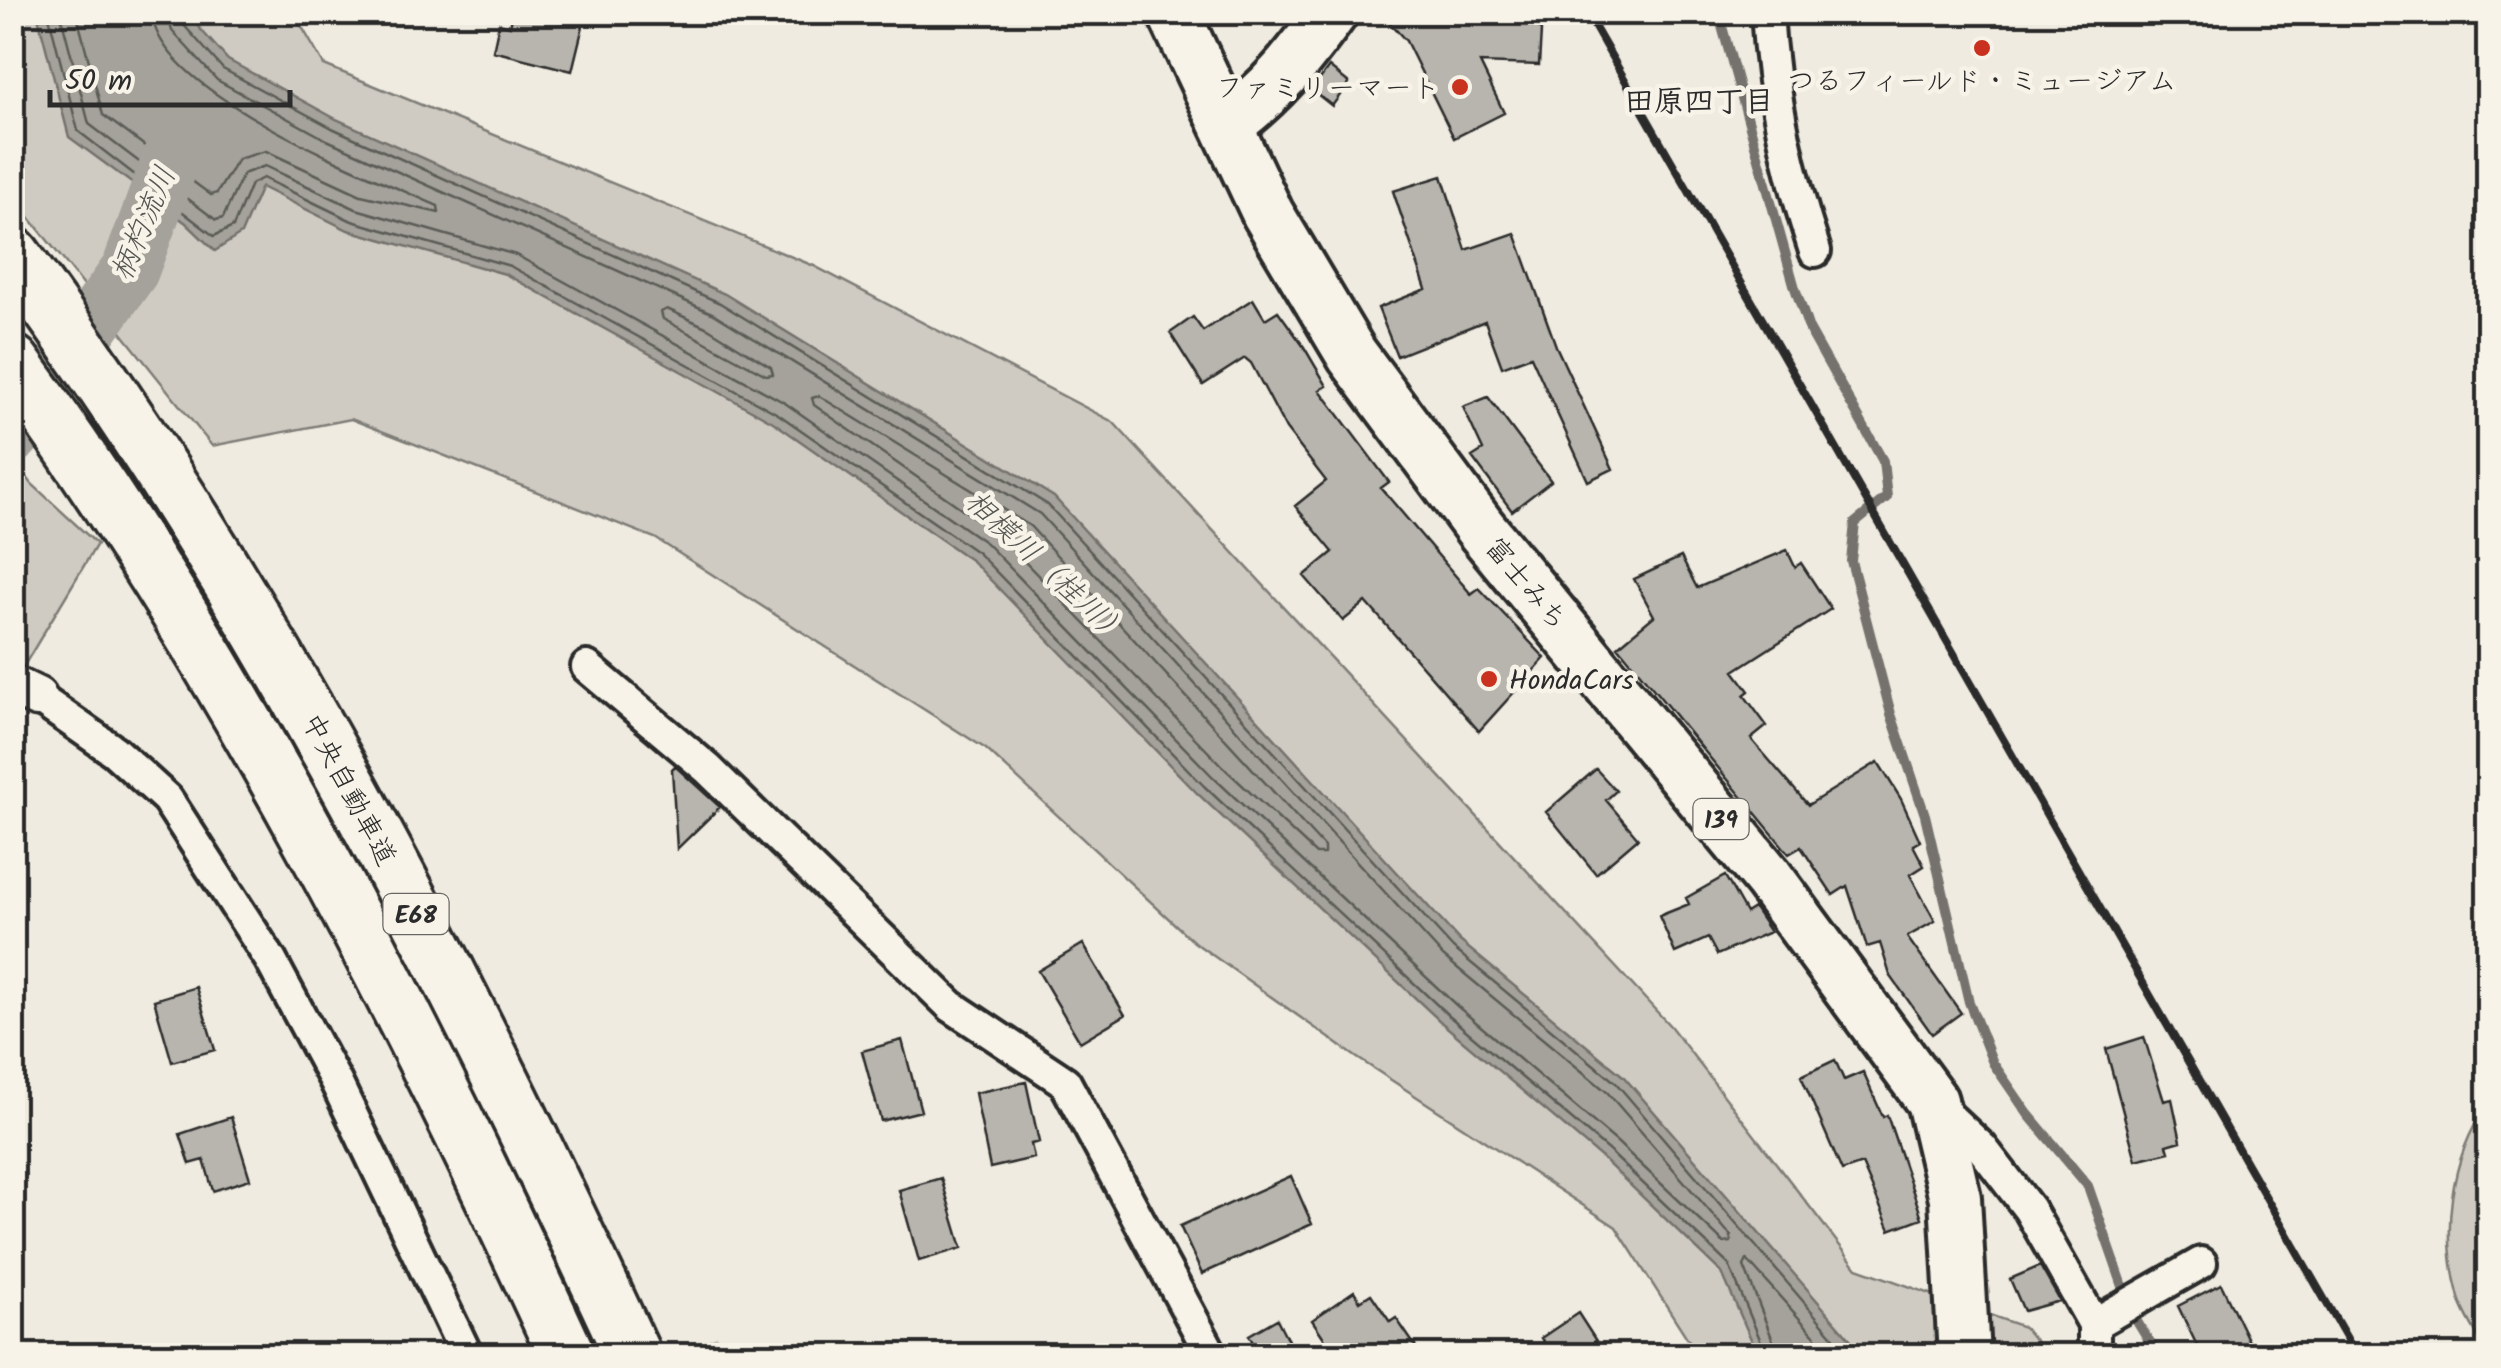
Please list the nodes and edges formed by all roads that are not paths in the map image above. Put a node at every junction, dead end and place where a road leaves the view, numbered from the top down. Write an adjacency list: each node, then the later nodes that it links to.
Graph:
1 (1173, 12): 4 (highway, 富士みち / 139)
2 (1332, 12): 4 (highway)
3 (1768, 12): 5 (street)
4 (1226, 125): 10 (highway, 富士みち / 139)
5 (1815, 252)
6 (12, 255): 15 (highway, 中央自動車道 / E68)
7 (12, 363): 14 (highway, E68)
8 (586, 667): 16 (street)
9 (25, 691): 13 (street)
10 (1932, 1101): 12 (street); 17 (highway, 富士みち / 139)
11 (2201, 1264): 12 (street)
12 (2115, 1312): 18 (street)
13 (466, 1356)
14 (567, 1356)
15 (632, 1356)
16 (1212, 1356)
17 (1964, 1356)
18 (2094, 1356)

